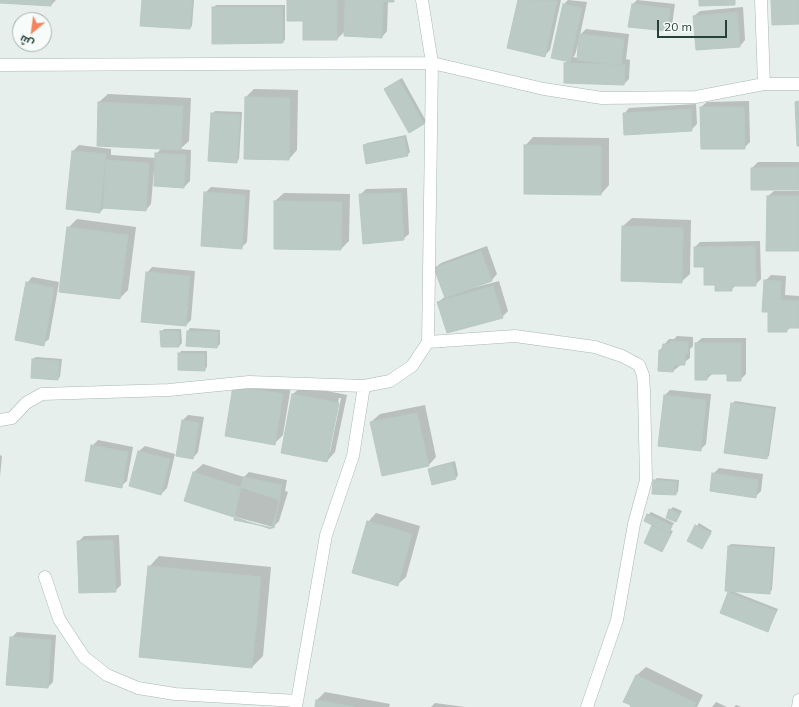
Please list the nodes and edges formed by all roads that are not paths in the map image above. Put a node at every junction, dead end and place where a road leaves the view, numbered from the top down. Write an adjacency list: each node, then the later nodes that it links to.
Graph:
1 (422, 0): 3 (street)
2 (760, 0): 5 (street)
3 (432, 64): 4 (street); 5 (street); 7 (street)
4 (0, 65)
5 (764, 84): 6 (street)
6 (799, 84)
7 (428, 342): 8 (street); 13 (street)
8 (364, 386): 9 (street); 12 (street)
9 (0, 420)
10 (45, 577): 12 (street)
11 (799, 700): 14 (street)
12 (296, 704)
13 (587, 707)
14 (798, 707)

